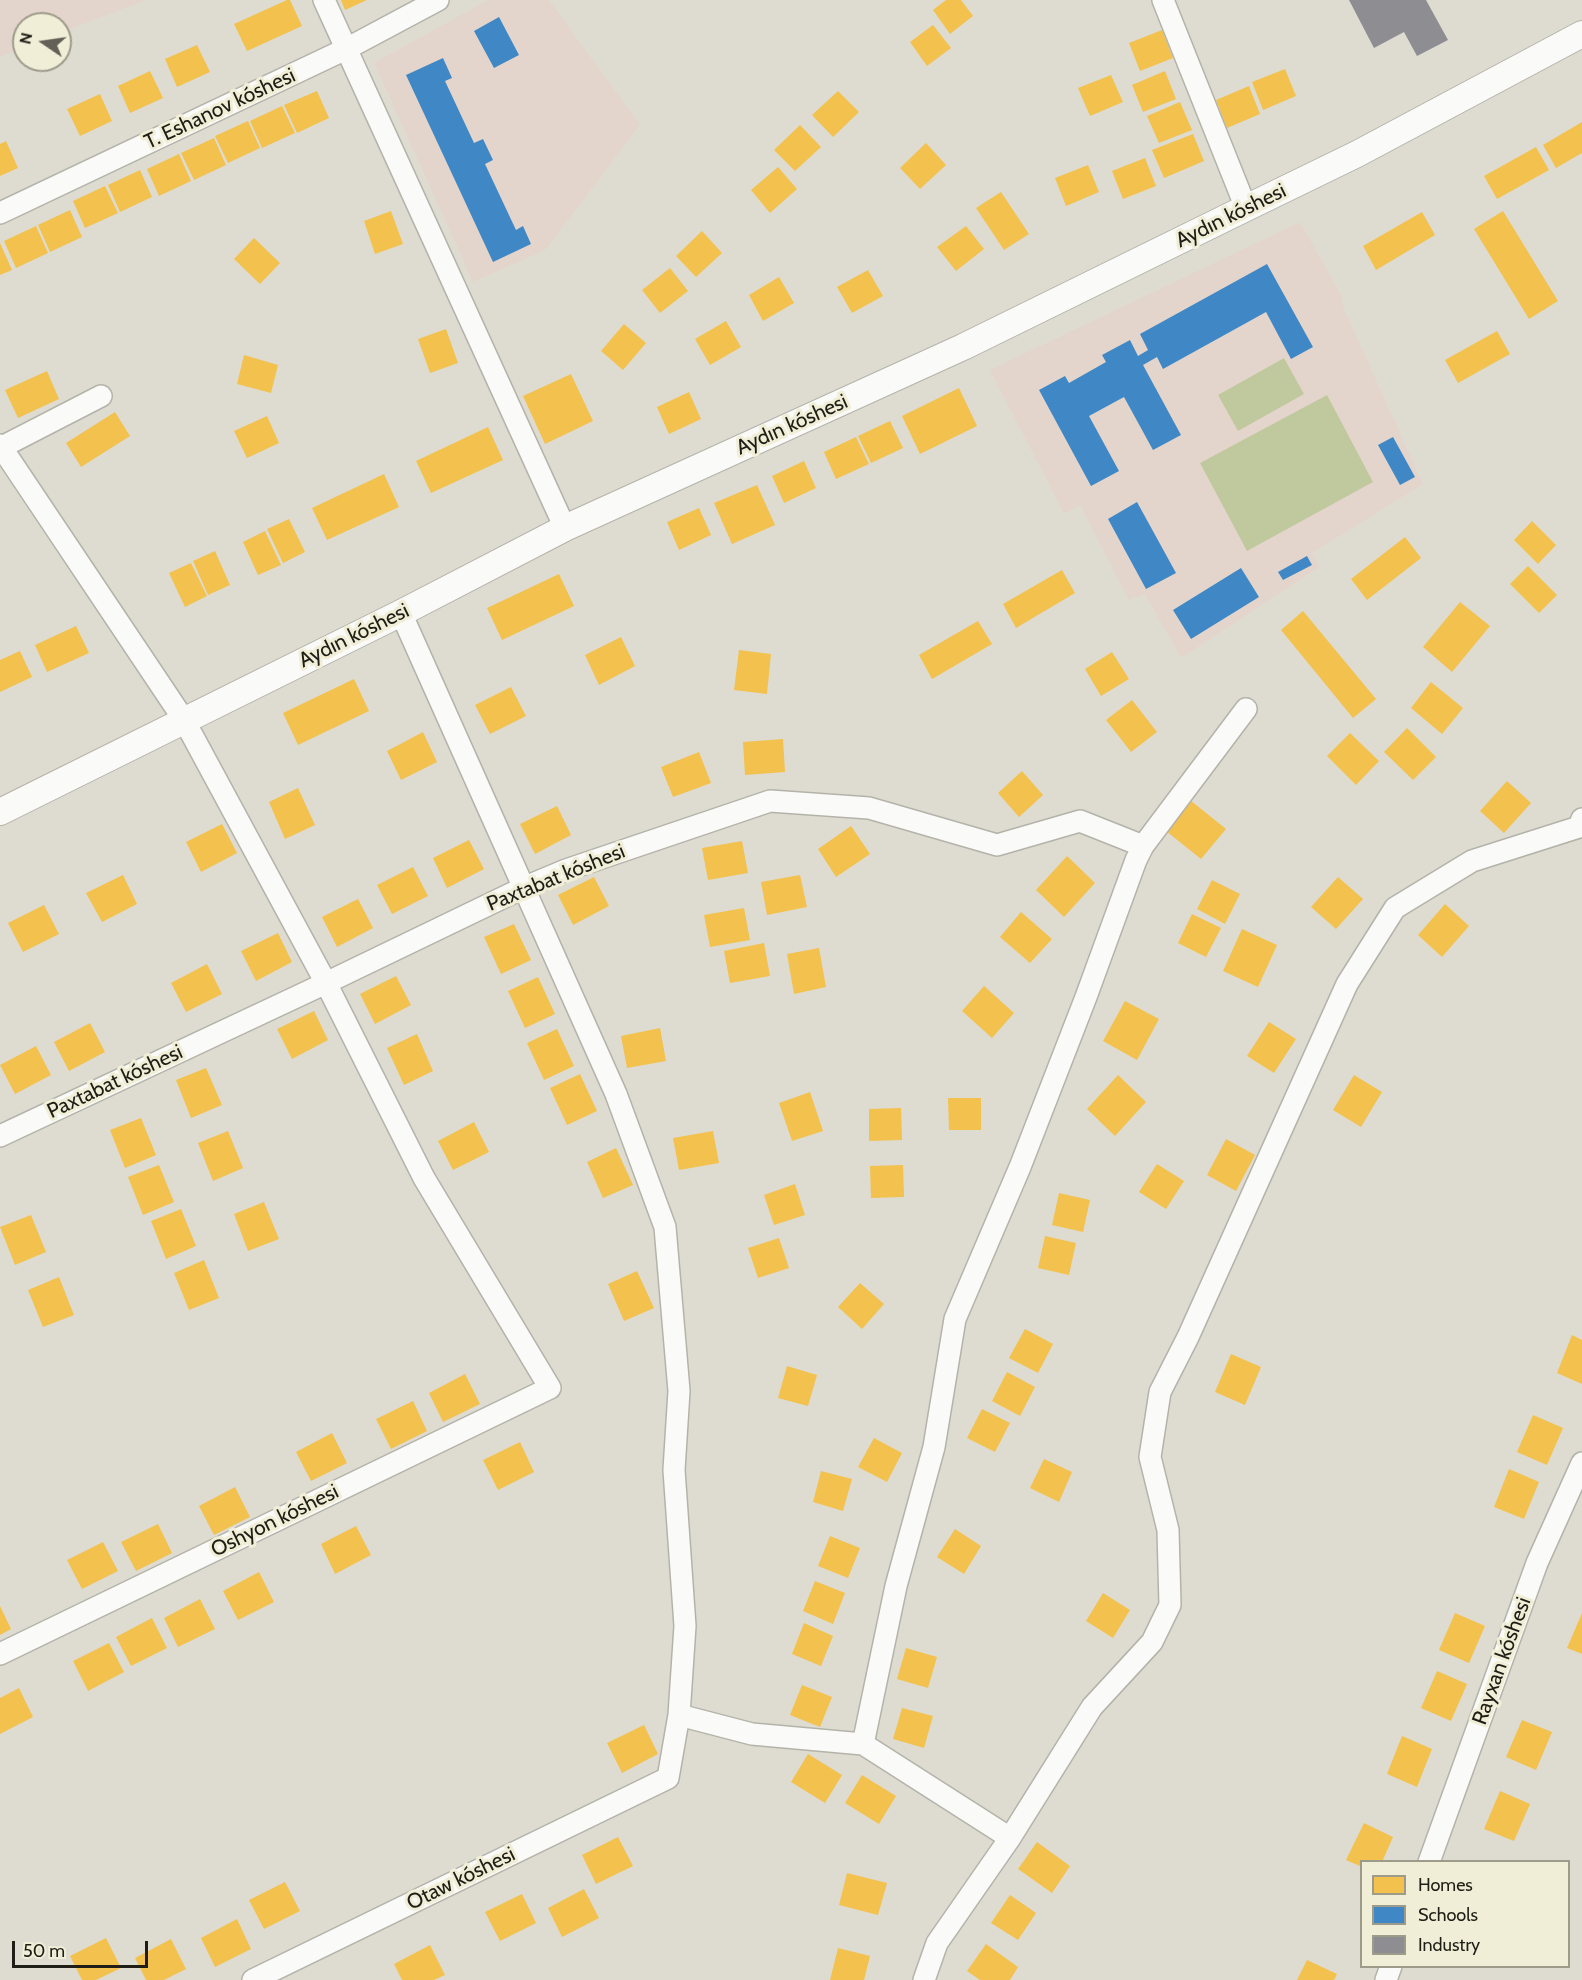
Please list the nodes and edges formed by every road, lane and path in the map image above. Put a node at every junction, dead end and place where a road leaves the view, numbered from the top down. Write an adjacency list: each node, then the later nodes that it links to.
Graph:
1 (324, 0): 5 (street)
2 (438, 0): 5 (street, T. Eshanov kóshesi)
3 (1163, 0): 6 (street)
4 (1582, 34): 6 (street, Aydın kóshesi)
5 (348, 48): 7 (street, T. Eshanov kóshesi); 10 (street)
6 (1246, 208): 10 (street, Aydın kóshesi)
7 (0, 213)
8 (101, 396): 9 (street)
9 (0, 447): 13 (street)
10 (565, 528): 11 (street, Aydın kóshesi)
11 (401, 613): 13 (street, Aydın kóshesi); 17 (street)
12 (1246, 709): 16 (street)
13 (184, 720): 14 (street, Aydın kóshesi); 18 (street)
14 (0, 812)
15 (1581, 825): 24 (street)
16 (1143, 846): 17 (street, Paxtabat kóshesi); 23 (street)
17 (523, 888): 18 (street, Paxtabat kóshesi); 22 (street)
18 (326, 983): 19 (street, Paxtabat kóshesi); 21 (street, Oshyon kóshesi)
19 (0, 1136)
20 (1582, 1463): 25 (street, Rayxan kóshesi)
21 (0, 1654)
22 (679, 1715): 23 (street); 26 (street, Otaw kóshesi)
23 (863, 1744): 24 (street)
24 (1010, 1838): 27 (street)
25 (1430, 1860)
26 (254, 1980)
27 (924, 1980)

